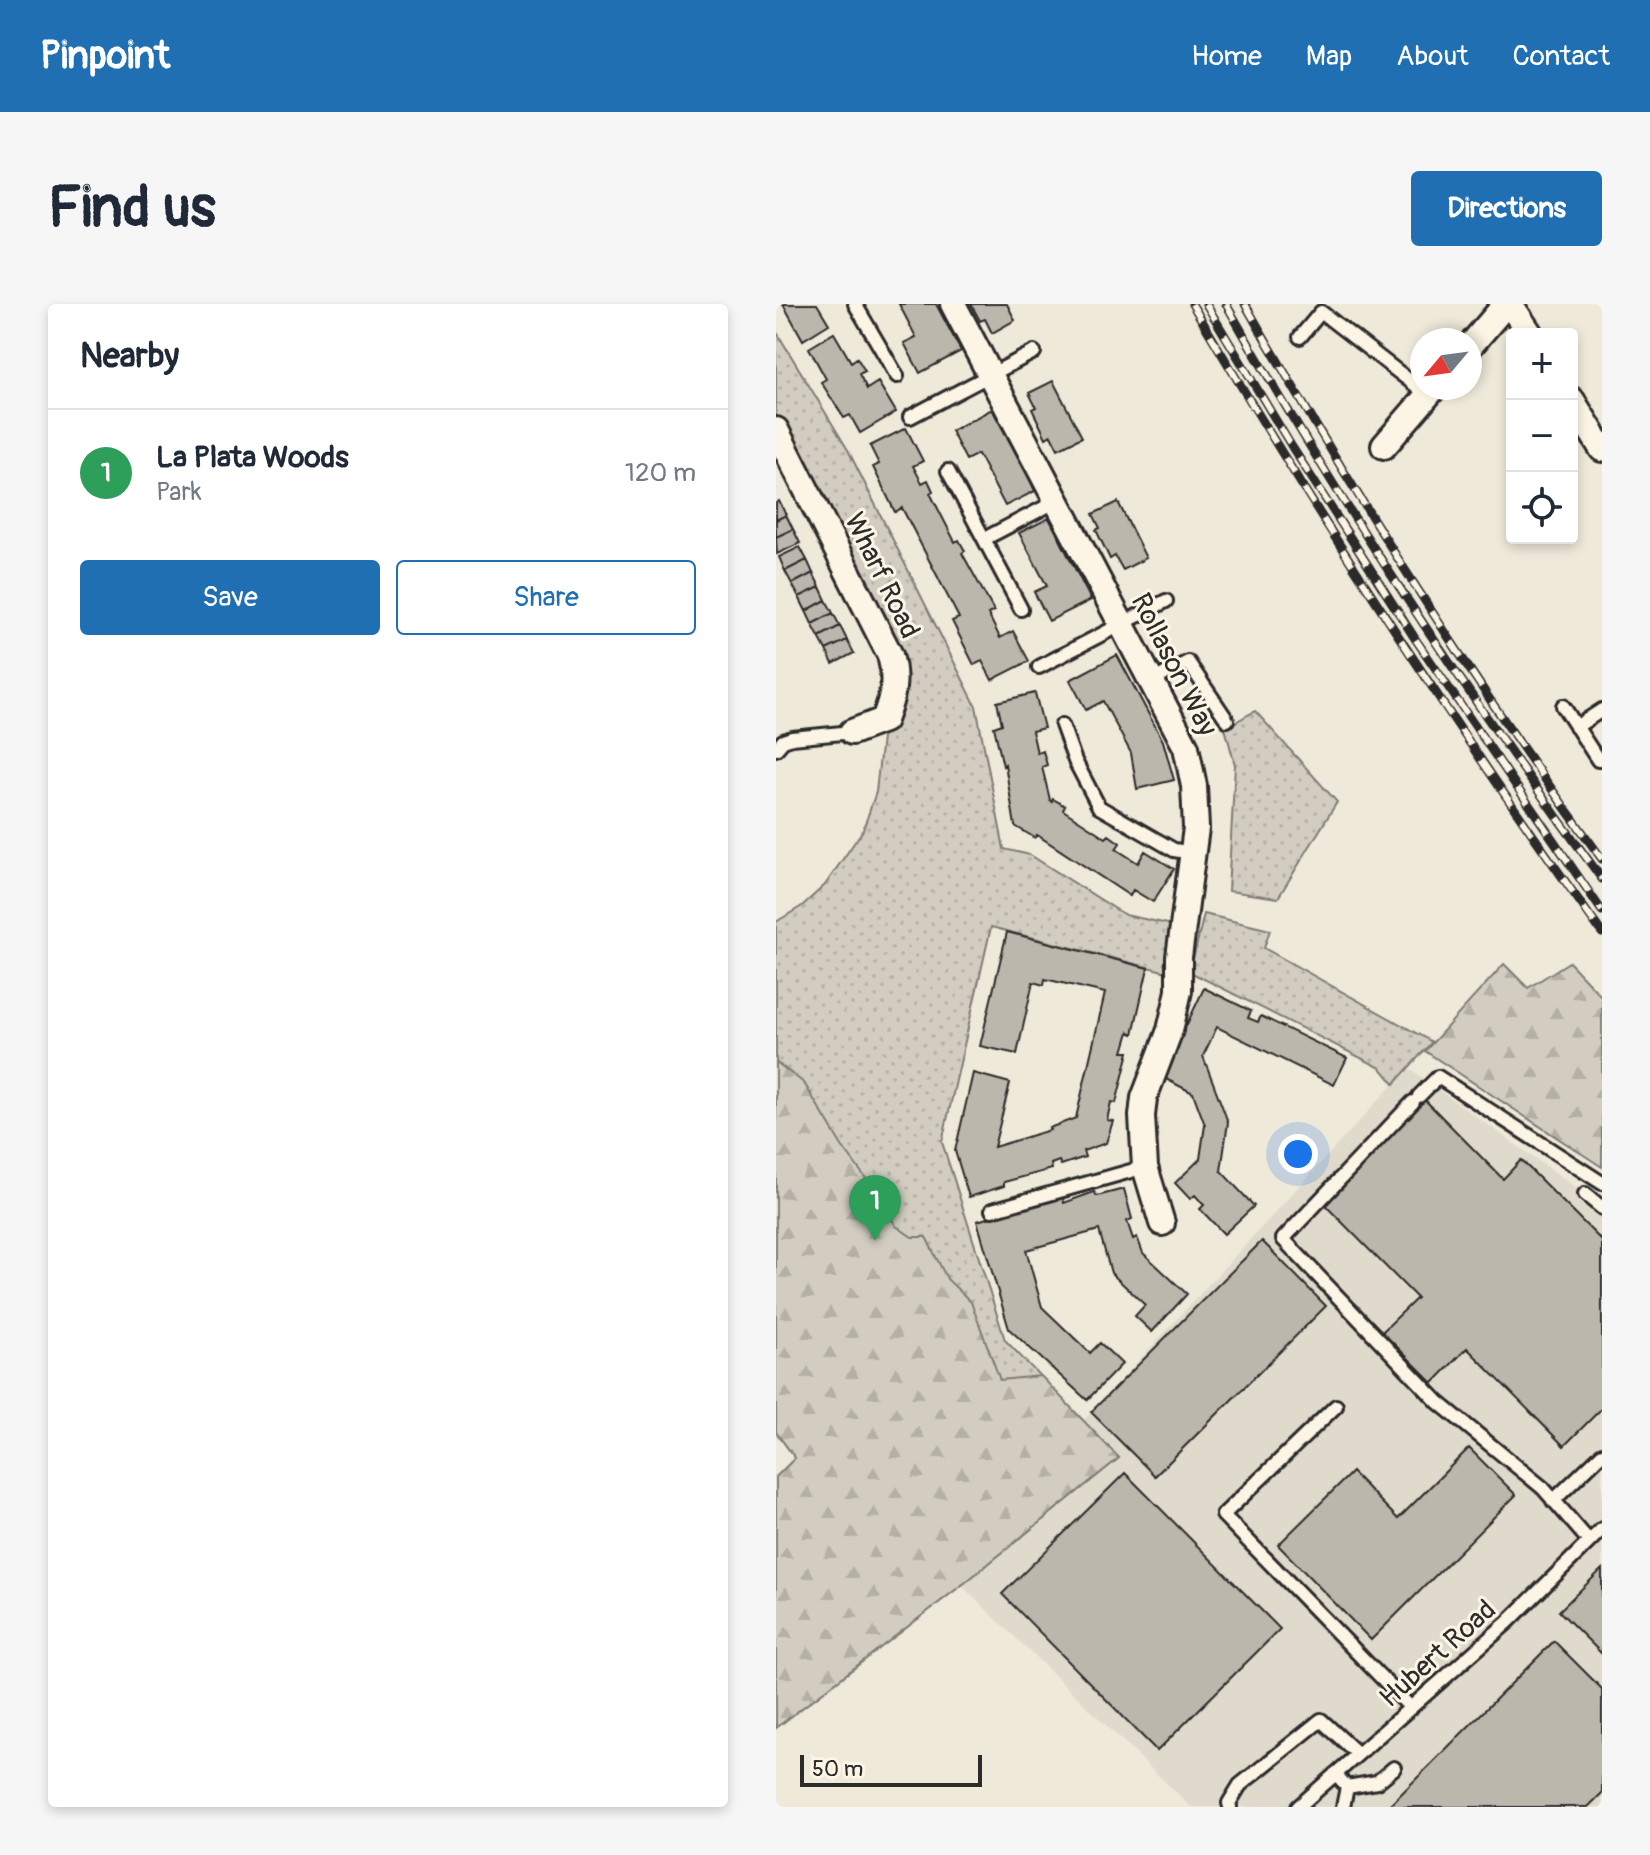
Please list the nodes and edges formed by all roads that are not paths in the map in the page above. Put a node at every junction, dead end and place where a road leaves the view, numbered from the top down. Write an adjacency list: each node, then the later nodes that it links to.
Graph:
1 (855, 304): 9 (lane)
2 (953, 304): 8 (street, Rollason Way)
3 (1508, 304): 4 (street); 5 (street)
4 (1526, 328)
5 (1482, 333)
6 (1300, 337): 10 (lane)
7 (1034, 352): 8 (lane)
8 (991, 375): 13 (lane); 18 (street, Rollason Way)
9 (897, 376)
10 (1410, 377)
11 (1424, 400): 15 (street)
12 (1578, 410): 16 (street)
13 (910, 417)
14 (776, 430): 30 (street, Wharf Road)
15 (1384, 446)
16 (1602, 449)
17 (948, 471): 19 (lane)
18 (1055, 502): 19 (lane); 22 (street, Rollason Way)
19 (984, 539): 21 (lane)
20 (1166, 601): 22 (lane)
21 (1021, 609)
22 (1122, 624): 23 (lane); 24 (street, Rollason Way)
23 (1039, 667)
24 (1152, 681): 27 (lane); 33 (street, Rollason Way)
25 (1563, 706): 29 (lane)
26 (1602, 710): 29 (lane)
27 (1227, 720)
28 (1062, 725): 33 (lane)
29 (1576, 727): 32 (lane)
30 (852, 732): 31 (lane)
31 (776, 749)
32 (1598, 760)
33 (1193, 853): 34 (street, Rollason Way)
34 (1145, 1167): 38 (lane); 39 (street, Rollason Way)
35 (1602, 1183): 42 (lane)
36 (1585, 1194): 37 (lane)
37 (1602, 1208)
38 (992, 1210)
39 (1162, 1223)
40 (1336, 1406): 45 (lane)
41 (1602, 1454): 42 (lane)
42 (1553, 1501): 44 (lane)
43 (1602, 1529): 44 (lane, Hubert Road)
44 (1589, 1541): 45 (lane, Hubert Road)
45 (1411, 1708): 46 (lane, Hubert Road)
46 (1358, 1754): 48 (lane, Hubert Road); 50 (lane)
47 (1394, 1768): 49 (lane)
48 (1335, 1774): 49 (lane); 51 (lane, Hubert Road)
49 (1347, 1787): 52 (lane)
50 (1230, 1807)
51 (1298, 1807)
52 (1343, 1807)

